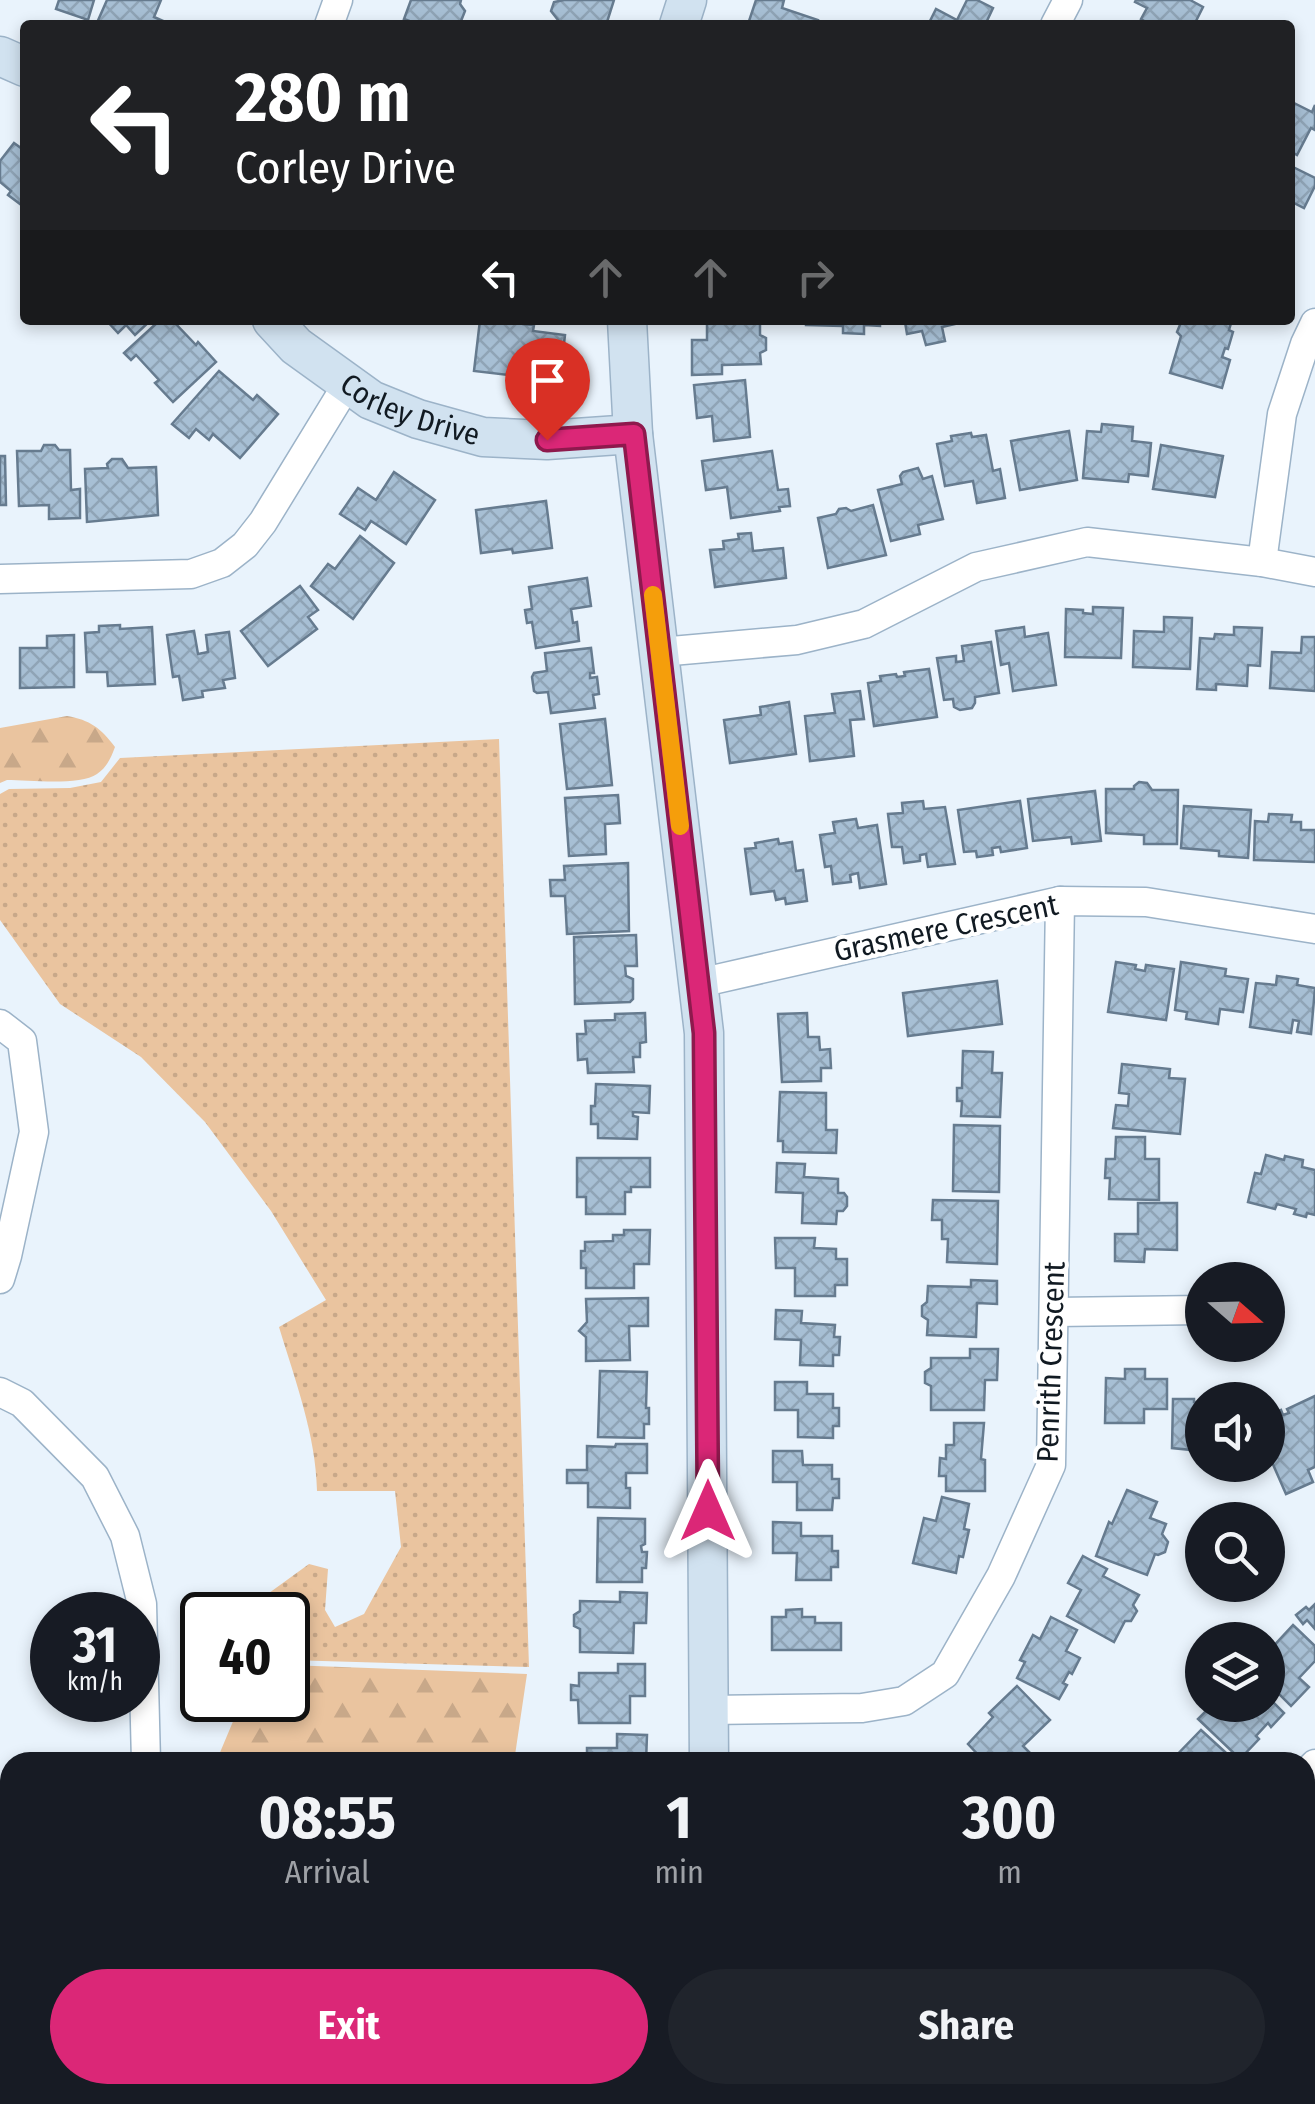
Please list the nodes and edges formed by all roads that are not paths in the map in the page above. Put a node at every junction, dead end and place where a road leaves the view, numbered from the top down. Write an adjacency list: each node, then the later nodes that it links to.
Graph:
1 (1315, 323): 6 (street)
2 (277, 325): 4 (street, Corley Drive)
3 (627, 325): 5 (street)
4 (348, 383): 5 (street, Corley Drive); 8 (street)
5 (634, 434): 9 (street)
6 (1262, 562): 7 (street); 9 (street)
7 (1315, 572)
8 (0, 579)
9 (660, 652): 12 (street)
10 (1060, 901): 11 (street, Grasmere Crescent); 12 (street, Grasmere Crescent); 16 (street, Penrith Crescent)
11 (1315, 929)
12 (698, 983): 18 (street)
13 (0, 1024): 14 (street)
14 (0, 1278)
15 (1185, 1310): 16 (street)
16 (1055, 1312): 18 (street, Penrith Crescent)
17 (0, 1392): 19 (street)
18 (709, 1710): 20 (street)
19 (146, 1752)
20 (709, 1752)

